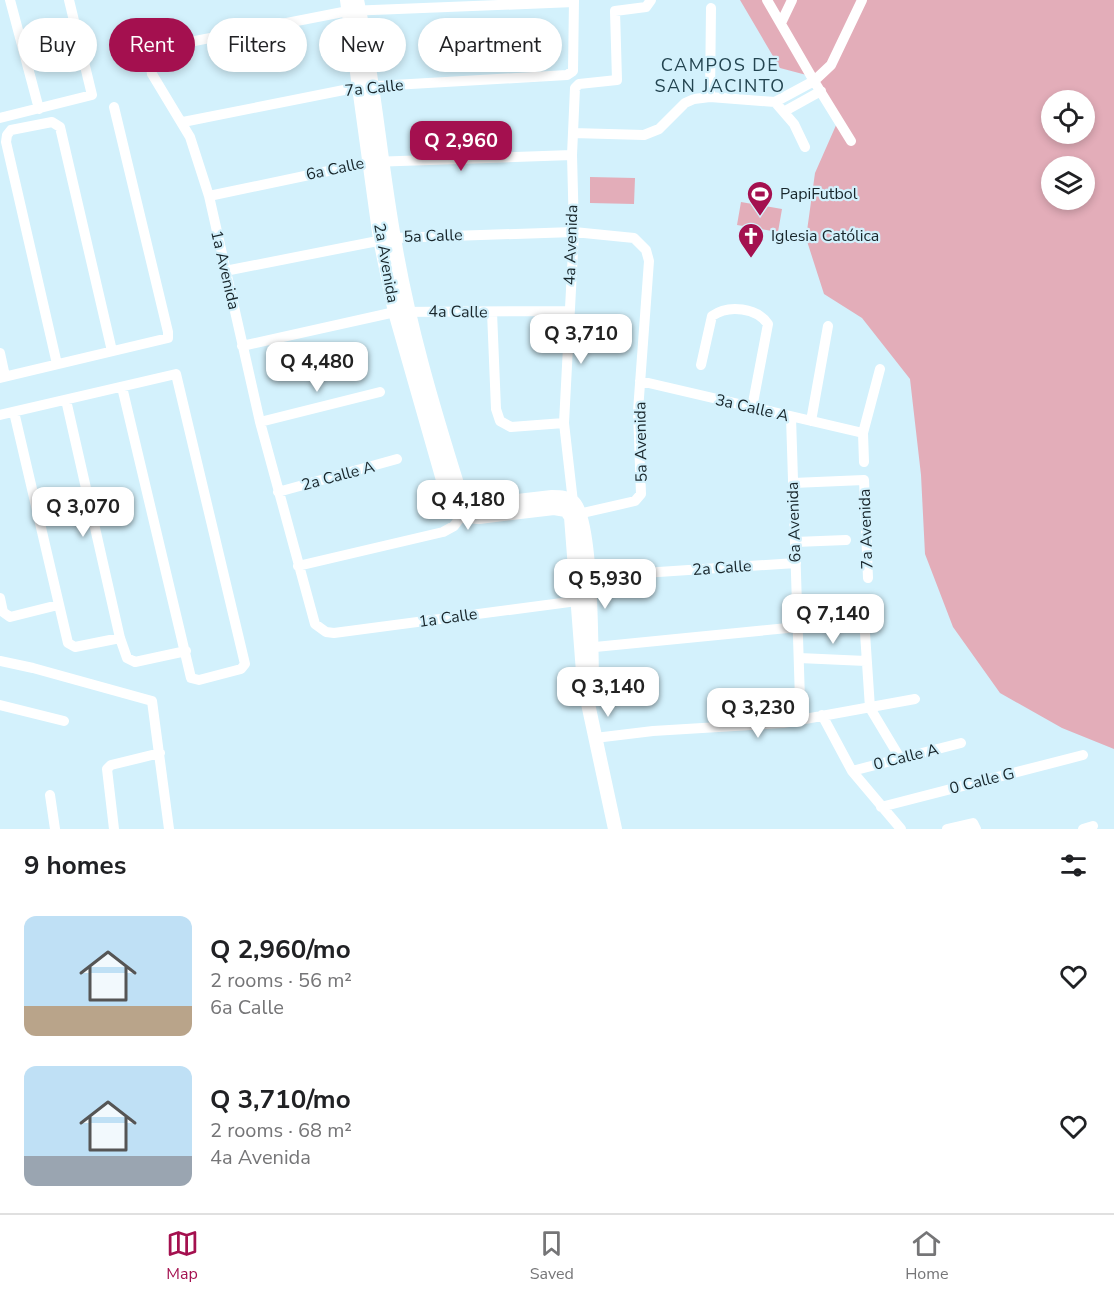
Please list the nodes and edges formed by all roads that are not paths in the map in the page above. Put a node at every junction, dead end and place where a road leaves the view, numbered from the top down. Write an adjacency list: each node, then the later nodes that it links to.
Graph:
1 (10, 0): 17 (street)
2 (69, 0): 17 (street)
3 (651, 0): 21 (street, 4a Avenida)
4 (767, 0): 10 (street)
5 (792, 0): 10 (street)
6 (862, 0): 11 (street)
7 (574, 1): 8 (street); 12 (street, 7a Calle)
8 (353, 6): 12 (street, 2a Avenida); 20 (street, 1a Avenida)
9 (711, 8): 14 (street)
10 (781, 23): 11 (street)
11 (814, 81): 13 (street); 15 (street)
12 (366, 86): 20 (street, 7a Calle); 25 (street, 2a Avenida)
13 (820, 91): 18 (street); 22 (street)
14 (710, 97): 15 (street); 21 (street)
15 (775, 102): 18 (street)
16 (114, 107): 36 (street)
17 (39, 109): 19 (street)
18 (785, 111): 23 (street)
19 (0, 118)
20 (183, 122): 26 (street, 1a Avenida)
21 (573, 133): 24 (street, 4a Avenida)
22 (851, 141)
23 (805, 147)
24 (572, 155): 25 (street, 6a Calle); 27 (street, 4a Avenida)
25 (377, 161): 26 (street, 6a Calle); 28 (street, 2a Avenida)
26 (209, 196): 30 (street, 1a Avenida)
27 (574, 232): 28 (street, 5a Calle); 29 (street, 5a Calle); 31 (street, 4a Avenida)
28 (387, 238): 30 (street, 5a Calle); 32 (street, 2a Avenida)
29 (642, 244): 42 (street, 5a Avenida)
30 (225, 271): 35 (street, 1a Avenida)
31 (569, 311): 33 (street, 4a Calle); 52 (street, 4a Avenida)
32 (401, 312): 33 (street, 4a Calle); 35 (street, 4a Calle); 58 (street, 2a Avenida)
33 (492, 312): 52 (street)
34 (828, 326): 50 (street)
35 (242, 346): 51 (street, 1a Avenida)
36 (112, 351): 38 (street); 38 (street)
37 (0, 353): 41 (street)
38 (57, 364): 41 (street)
39 (701, 365): 46 (street)
40 (880, 369): 53 (street)
41 (3, 377)
42 (640, 381): 46 (street, 3a Calle A); 59 (street, 5a Avenida)
43 (122, 387): 45 (street); 74 (street); 74 (street)
44 (380, 392): 51 (street)
45 (66, 400): 47 (street); 72 (street)
46 (752, 408): 49 (street, 3a Calle A)
47 (14, 412): 48 (street); 69 (street)
48 (0, 415)
49 (791, 417): 50 (street, 3a Calle A); 56 (street, 6a Avenida)
50 (811, 421): 53 (street, 3a Calle A)
51 (260, 422): 57 (street, 1a Avenida)
52 (564, 423): 59 (street, 4a Avenida)
53 (863, 434): 55 (street)
54 (397, 459): 57 (street, 2a Calle A)
55 (864, 462)
56 (793, 483): 61 (street, 6a Avenida); 65 (street, 7a Avenida)
57 (278, 492): 63 (street, 1a Avenida)
58 (466, 510): 59 (street); 63 (street)
59 (572, 512): 64 (street, 4a Avenida)
60 (846, 540): 61 (street)
61 (795, 542): 62 (street, 6a Avenida)
62 (796, 562): 64 (street, 2a Calle); 66 (street, 6a Avenida)
63 (298, 566): 71 (street, 1a Avenida)
64 (582, 577): 68 (street, 4a Avenida); 73 (street, 4a Avenida)
65 (868, 578)
66 (797, 599): 70 (street, 6a Avenida); 77 (street)
67 (0, 600): 69 (street)
68 (577, 601): 71 (street, 1a Calle); 73 (street, 4a Avenida)
69 (58, 605): 72 (street)
70 (798, 627): 73 (street); 75 (street, 6a Avenida)
71 (320, 629)
72 (120, 638): 74 (street)
73 (586, 648): 84 (street, 4a Avenida)
74 (186, 651)
75 (799, 658): 77 (street); 79 (street, 6a Avenida)
76 (0, 661): 86 (street)
77 (867, 661): 81 (street)
78 (915, 699): 81 (street)
79 (800, 700)
80 (0, 705): 83 (street)
81 (870, 708): 82 (street); 88 (street)
82 (822, 715): 84 (street); 89 (street)
83 (64, 721)
84 (595, 738): 95 (street, 4a Avenida)
85 (961, 743): 88 (street, 0 Calle A)
86 (159, 753): 93 (street); 94 (street)
87 (1083, 755): 91 (street, 0 Calle G)
88 (900, 758): 89 (street, 0 Calle A)
89 (852, 771): 91 (street)
90 (50, 795): 92 (street)
91 (881, 807): 96 (street)
92 (55, 829)
93 (114, 829)
94 (169, 829)
95 (615, 829)
96 (901, 829)
97 (947, 829): 98 (street)
98 (976, 829)

